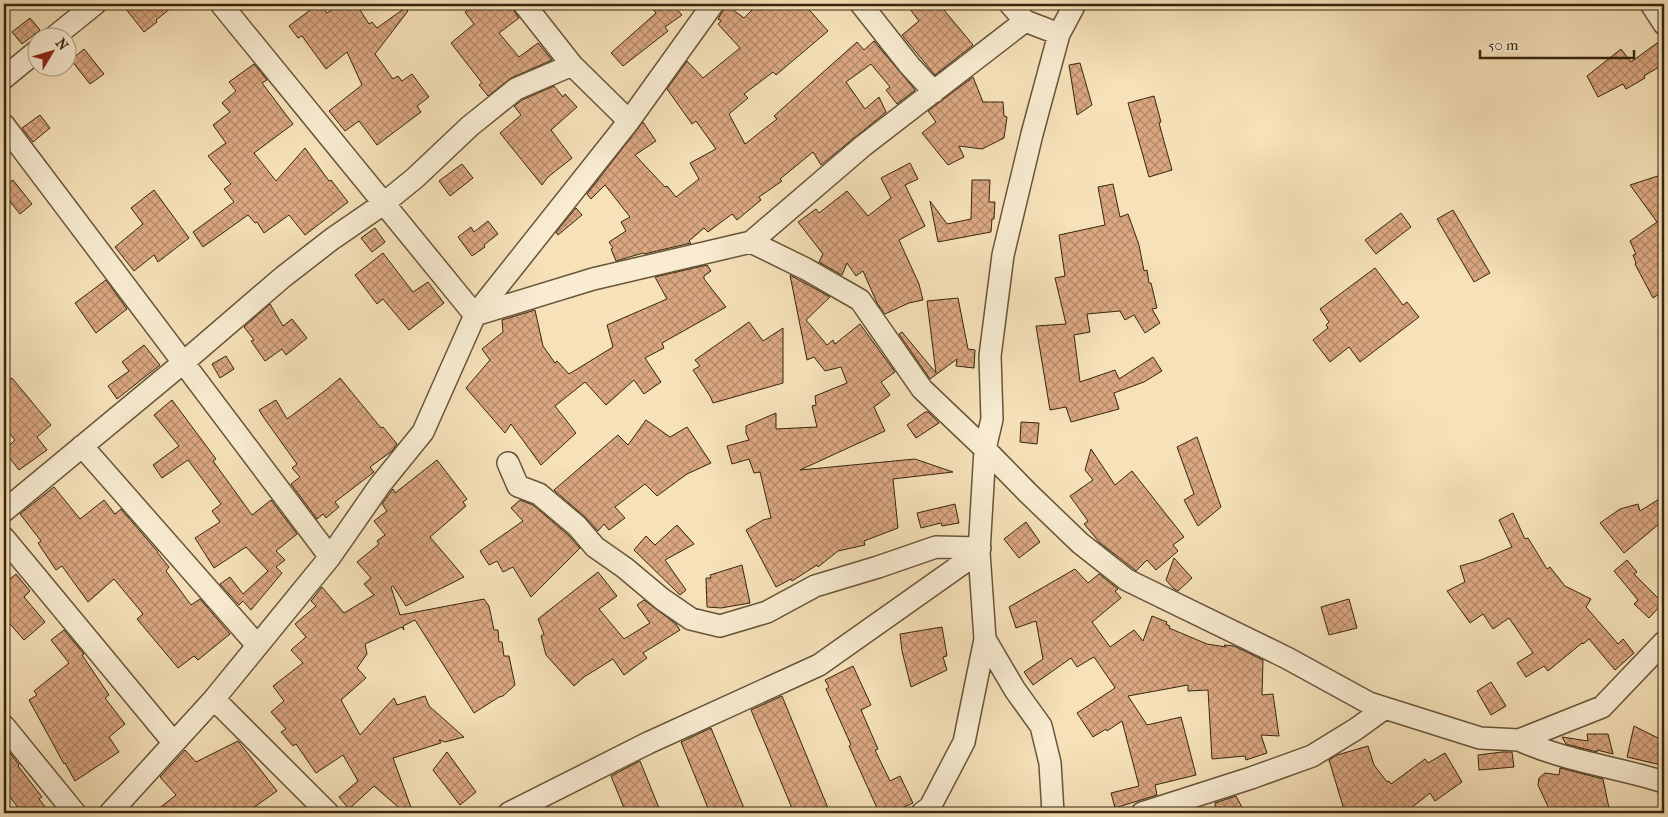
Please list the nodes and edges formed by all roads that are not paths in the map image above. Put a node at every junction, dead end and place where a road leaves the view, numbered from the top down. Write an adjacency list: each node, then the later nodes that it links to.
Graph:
1 (221, 4): 19 (street)
2 (524, 4): 14 (street)
3 (713, 4): 17 (street)
4 (861, 4): 16 (street)
5 (1010, 4): 9 (street)
6 (1074, 4): 12 (street)
7 (1651, 4): 10 (street)
8 (85, 7): 11 (street)
9 (1026, 21): 12 (street); 16 (street)
10 (1664, 24)
11 (63, 28)
12 (1059, 34): 24 (street)
13 (28, 58): 15 (street)
14 (572, 65): 17 (street); 19 (street)
15 (4, 78)
16 (934, 92): 20 (street)
17 (629, 121): 21 (street)
18 (4, 125): 22 (street)
19 (383, 204): 21 (street); 22 (street)
20 (751, 242): 21 (street); 24 (street)
21 (475, 315): 29 (street)
22 (184, 362): 23 (street); 29 (street)
23 (82, 446): 26 (street); 31 (street)
24 (985, 448): 28 (street); 34 (street)
25 (508, 463): 28 (street)
26 (4, 511)
27 (4, 538): 37 (street)
28 (980, 550): 30 (street); 42 (street)
29 (330, 557): 31 (street)
30 (985, 639): 43 (street); 44 (street)
31 (257, 645): 33 (street)
32 (1661, 651): 36 (street)
33 (214, 699): 37 (street); 41 (street)
34 (1386, 708): 36 (street); 45 (street)
35 (4, 726): 39 (street)
36 (1519, 740): 38 (street)
37 (174, 743): 40 (street)
38 (1664, 782)
39 (76, 813)
40 (110, 813)
41 (328, 813)
42 (509, 813)
43 (922, 813)
44 (1053, 813)
45 (1142, 813)

